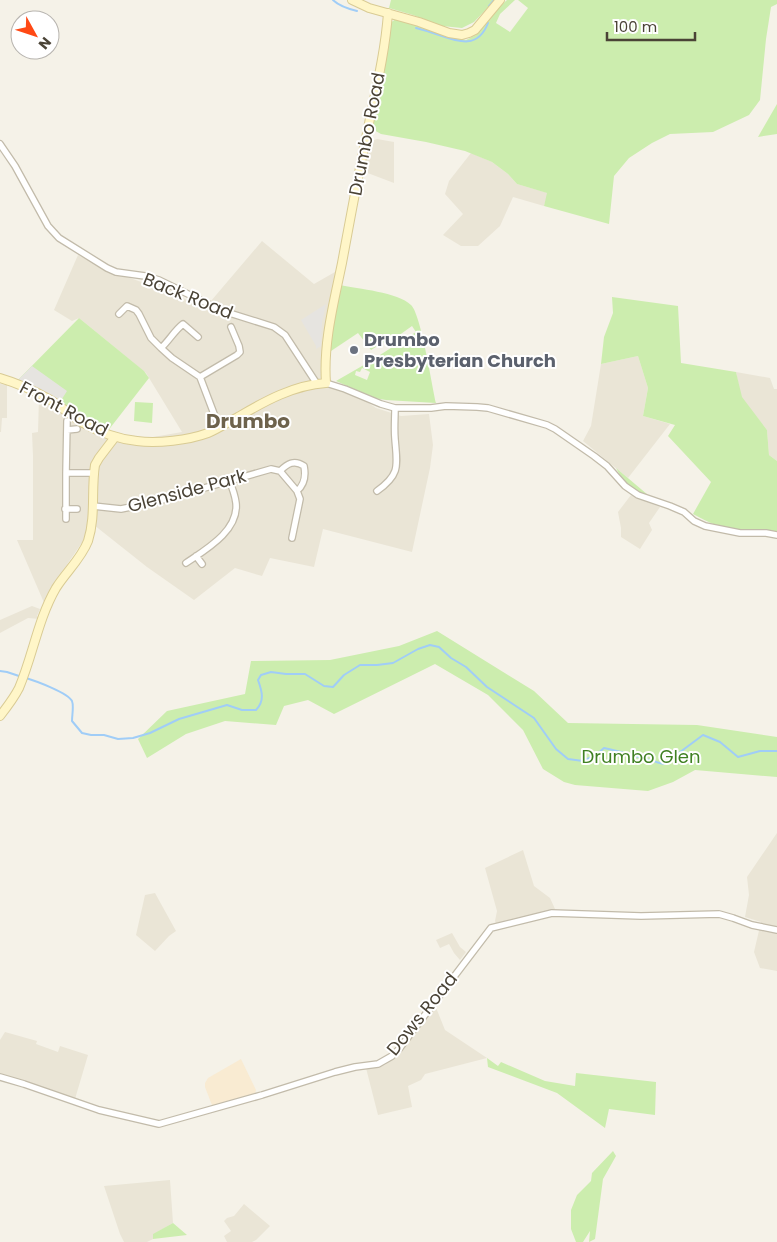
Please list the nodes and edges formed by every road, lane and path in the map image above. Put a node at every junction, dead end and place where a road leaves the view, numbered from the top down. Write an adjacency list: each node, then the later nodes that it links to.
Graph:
1 (352, 0): 3 (street)
2 (500, 0): 3 (street)
3 (388, 13): 11 (street, Drumbo Road)
4 (0, 144): 12 (street, Back Road)
5 (119, 314): 8 (street)
6 (230, 327): 9 (street)
7 (198, 337): 8 (street)
8 (160, 348): 9 (street)
9 (200, 377): 15 (street)
10 (0, 378): 18 (street, Front Road)
11 (326, 383): 12 (street, Front Road); 13 (street)
12 (317, 384): 15 (street, Front Road)
13 (395, 408): 24 (street); 29 (street)
14 (67, 421): 17 (street)
15 (219, 428): 18 (street, Front Road)
16 (77, 429): 17 (street)
17 (67, 430): 20 (street)
18 (114, 436): 21 (street)
19 (280, 471): 22 (street, Glenside Park); 23 (street); 23 (street, Glenside Park)
20 (66, 473): 21 (street); 26 (street)
21 (94, 473): 25 (street)
22 (230, 480): 25 (street, Glenside Park); 31 (street)
23 (297, 491): 30 (street, Glenside Park)
24 (377, 491)
25 (93, 506): 34 (street)
26 (65, 508): 27 (street); 28 (street)
27 (77, 509)
28 (66, 519)
29 (777, 534)
30 (292, 538)
31 (196, 556): 32 (street); 33 (street)
32 (186, 564)
33 (202, 564)
34 (0, 716)
35 (777, 930): 36 (street, Dows Road)
36 (0, 1077)

